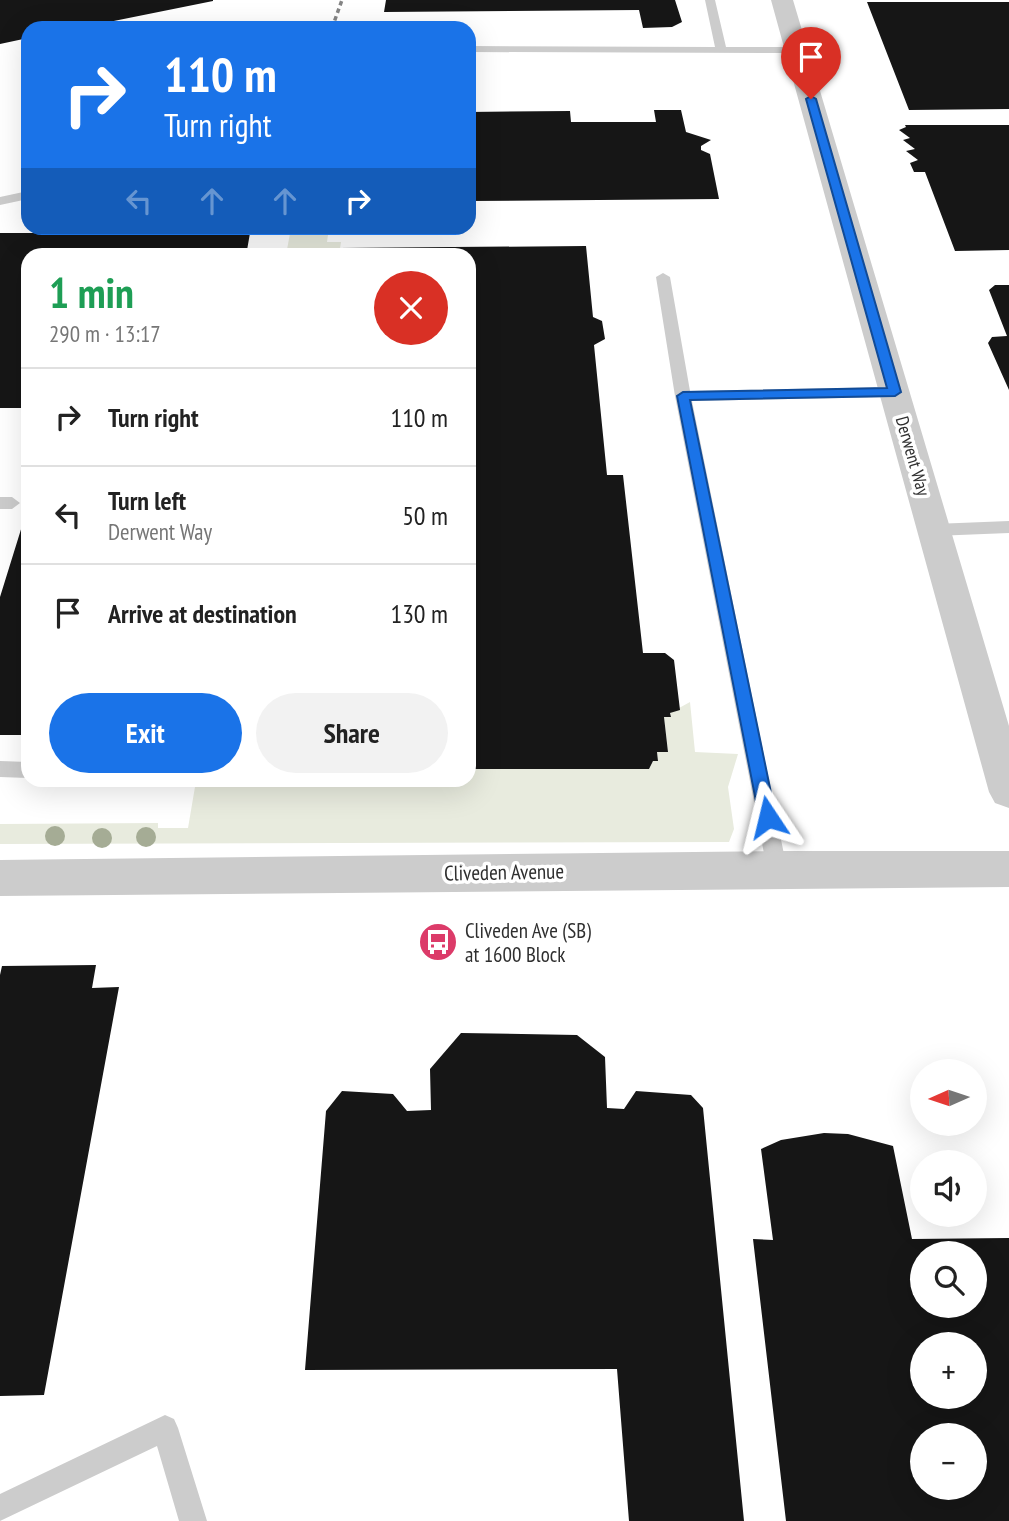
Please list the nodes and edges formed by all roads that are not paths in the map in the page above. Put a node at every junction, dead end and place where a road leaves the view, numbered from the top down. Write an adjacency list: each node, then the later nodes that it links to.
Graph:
1 (710, 0): 4 (lane)
2 (782, 0): 5 (street, Derwent Way)
3 (476, 49): 4 (lane)
4 (721, 50): 5 (lane)
5 (796, 50): 11 (street, Derwent Way)
6 (21, 185): 7 (lane)
7 (0, 189)
8 (21, 196): 9 (lane)
9 (0, 201)
10 (663, 277): 12 (lane)
11 (895, 392): 12 (lane); 14 (street, Derwent Way)
12 (683, 396): 18 (lane)
13 (1009, 527): 14 (lane)
14 (934, 530): 17 (street, Derwent Way)
15 (0, 769): 16 (lane)
16 (21, 770)
17 (1009, 792)
18 (777, 869): 19 (street, Cliveden Avenue); 20 (street, Cliveden Avenue)
19 (1009, 869)
20 (0, 878)
21 (0, 1508): 22 (lane)
22 (193, 1521)

